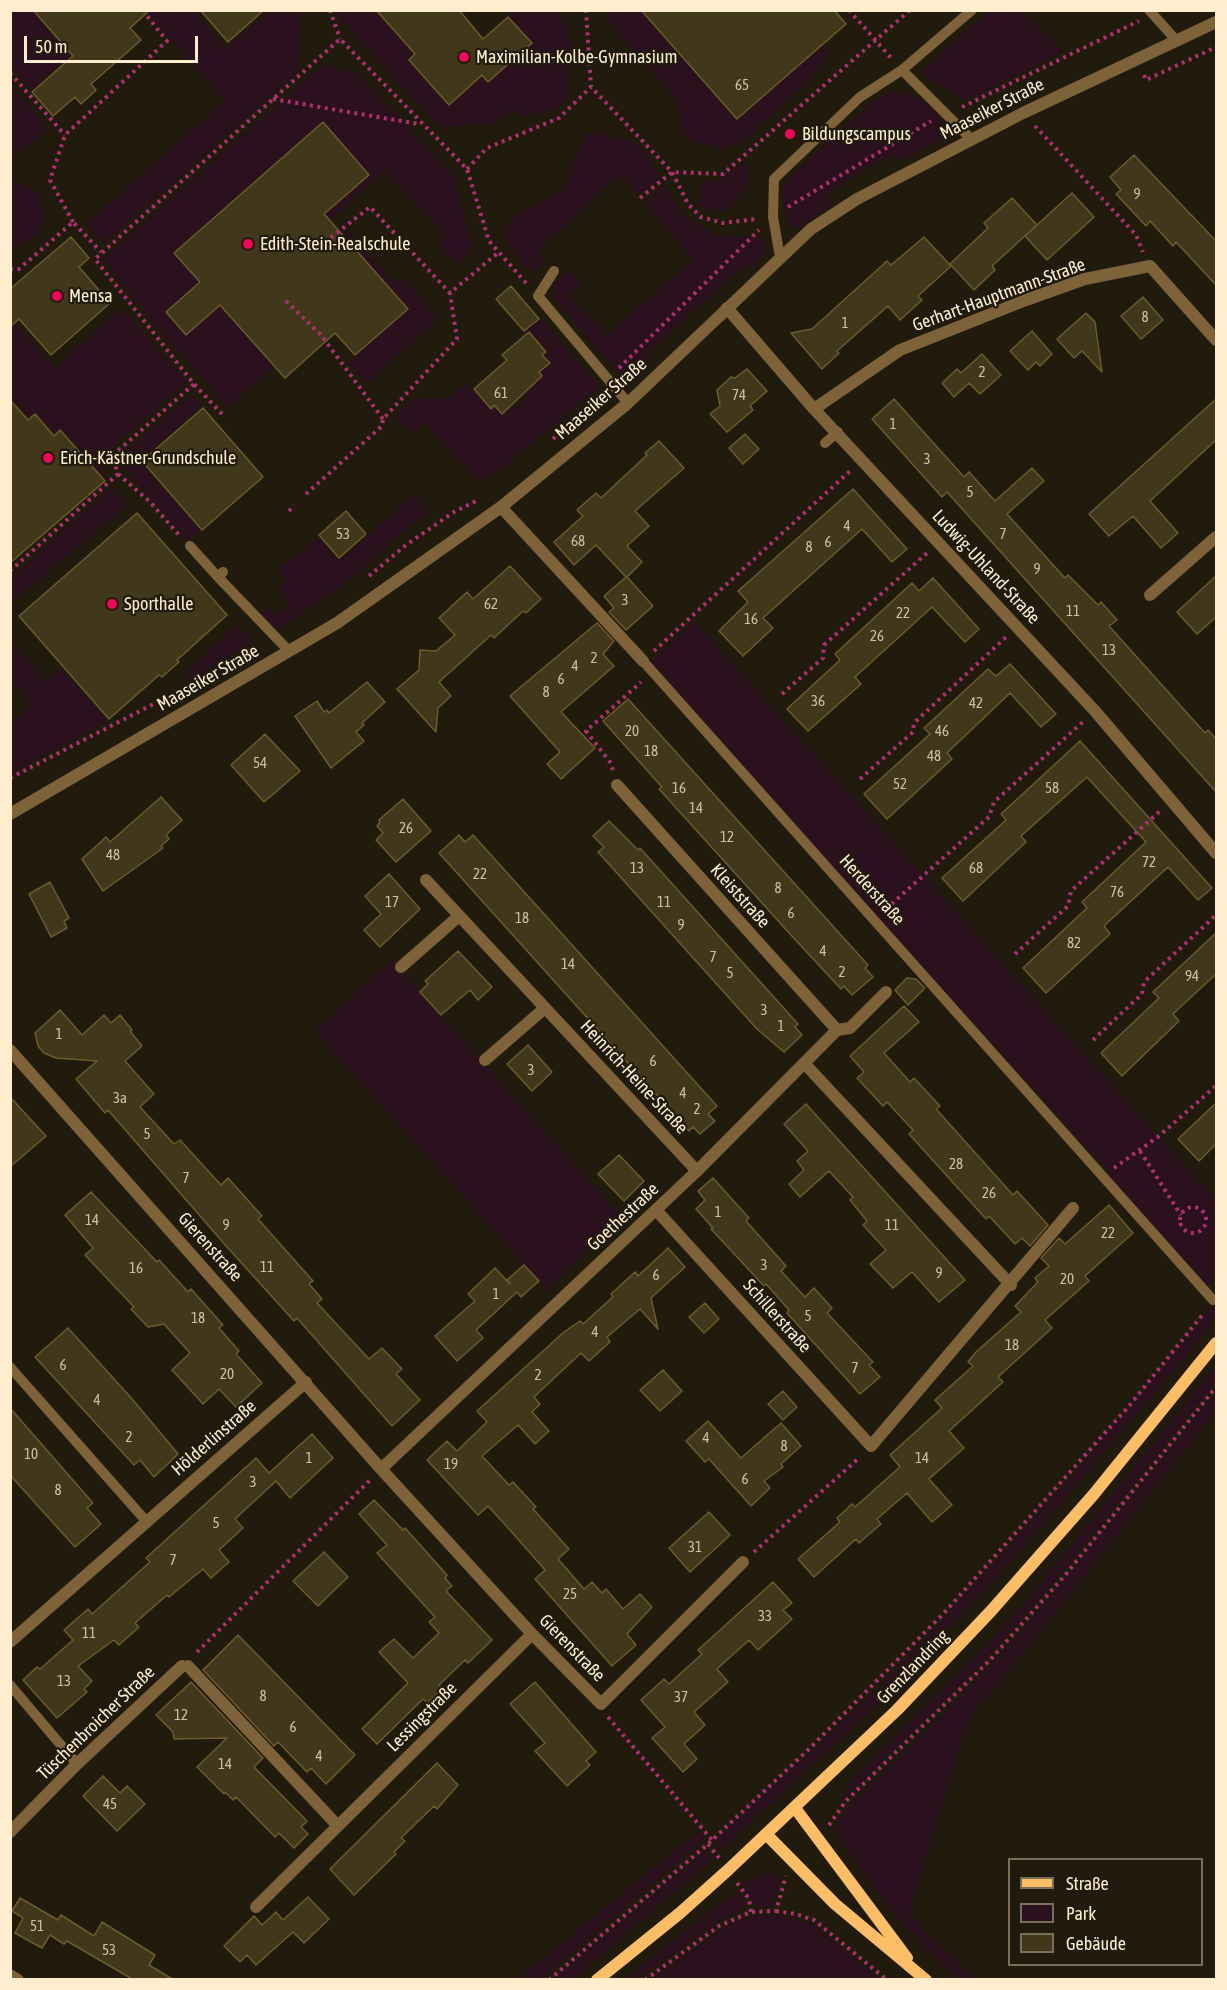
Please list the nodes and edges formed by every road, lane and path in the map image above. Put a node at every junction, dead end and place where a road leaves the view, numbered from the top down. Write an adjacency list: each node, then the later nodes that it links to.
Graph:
1 (330, 10): 9 (path)
2 (586, 10): 16 (path)
3 (849, 10): 11 (path)
4 (910, 10): 11 (path)
5 (972, 10): 14 (lane)
6 (1149, 10): 10 (lane)
7 (147, 16): 20 (path)
8 (1216, 22): 10 (street, Maaseiker Straße)
9 (340, 39): 17 (path); 19 (path)
10 (1176, 40): 13 (street, Maaseiker Straße)
11 (877, 42): 14 (path); 23 (path)
12 (1216, 47): 13 (path)
13 (1136, 58): 18 (street, Maaseiker Straße)
14 (902, 70): 21 (lane); 25 (lane)
15 (10, 73): 20 (path)
16 (591, 87): 22 (path); 23 (path)
17 (272, 99): 19 (path); 28 (path)
18 (1023, 113): 21 (street, Maaseiker Straße); 31 (path)
19 (420, 124): 22 (path)
20 (65, 135): 26 (path)
21 (971, 140): 30 (street, Maaseiker Straße)
22 (466, 169): 29 (path)
23 (672, 172): 24 (path); 25 (path)
24 (640, 198)
25 (773, 217): 30 (lane); 39 (path)
26 (73, 222): 28 (path); 32 (path)
27 (318, 247): 34 (path)
28 (101, 252): 40 (path)
29 (499, 252): 34 (path); 35 (path)
30 (780, 257): 37 (street, Maaseiker Straße)
31 (1150, 266): 38 (street); 42 (street, Gerhart-Hauptmann-Straße)
32 (10, 270)
33 (554, 271): 35 (lane)
34 (450, 293): 44 (path)
35 (538, 296): 39 (lane)
36 (286, 300): 44 (path)
37 (727, 308): 41 (street, Maaseiker Straße); 42 (street, Ludwig-Uhland-Straße)
38 (1216, 340)
39 (611, 383): 41 (lane); 46 (path)
40 (194, 384): 43 (path); 49 (path)
41 (628, 403): 53 (street, Maaseiker Straße)
42 (814, 409): 45 (street, Ludwig-Uhland-Straße)
43 (222, 414)
44 (383, 418): 50 (path)
45 (838, 432): 47 (lane); 48 (street, Ludwig-Uhland-Straße)
46 (550, 442)
47 (825, 442)
48 (862, 460): 56 (street, Ludwig-Uhland-Straße); 63 (path)
49 (118, 474): 57 (path); 58 (path)
50 (306, 494)
51 (482, 497): 59 (path)
52 (294, 505): 54 (path)
53 (501, 507): 62 (street, Maaseiker Straße); 63 (street, Herderstraße)
54 (289, 511)
55 (1216, 537): 60 (street)
56 (939, 542): 61 (street, Ludwig-Uhland-Straße); 66 (path)
57 (190, 546): 62 (lane)
58 (10, 571)
59 (360, 584)
60 (1150, 595)
61 (1017, 626): 67 (street, Ludwig-Uhland-Straße); 69 (path)
62 (289, 651): 72 (street, Maaseiker Straße)
63 (643, 661): 64 (lane, Herderstraße)
64 (651, 672): 70 (path); 77 (lane, Herderstraße)
65 (206, 677): 68 (path)
66 (782, 694)
67 (1095, 711): 71 (street, Ludwig-Uhland-Straße); 77 (path)
68 (10, 778)
69 (860, 779)
70 (617, 785): 82 (street, Kleiststraße)
71 (1171, 800): 73 (street, Ludwig-Uhland-Straße); 78 (path)
72 (10, 814)
73 (1216, 853)
74 (426, 880): 76 (street, Heinrich-Heine-Straße)
75 (1216, 915): 83 (path)
76 (459, 916): 79 (street); 81 (street, Heinrich-Heine-Straße)
77 (874, 919): 90 (lane, Herderstraße)
78 (1015, 954)
79 (401, 967)
80 (886, 992): 82 (street, Goethestraße)
81 (545, 1008): 85 (street); 89 (street, Heinrich-Heine-Straße)
82 (837, 1030): 86 (street, Goethestraße)
83 (1093, 1040)
84 (10, 1050): 98 (street, Gierenstraße)
85 (485, 1060)
86 (804, 1063): 89 (street, Goethestraße); 94 (street)
87 (1216, 1086): 88 (path)
88 (1140, 1151): 90 (path); 93 (path)
89 (697, 1171): 92 (street, Goethestraße)
90 (1101, 1176): 95 (lane, Herderstraße)
91 (1073, 1208): 94 (street)
92 (656, 1210): 100 (street, Schillerstraße); 101 (street, Goethestraße)
93 (1181, 1215): 93 (path)
94 (1011, 1285): 100 (street)
95 (1213, 1300): 115 (path)
96 (1216, 1343): 110 (main road, Grenzlandring)
97 (10, 1367): 102 (lane)
98 (306, 1382): 101 (street, Gierenstraße); 102 (street, Hölderlinstraße)
99 (1216, 1387): 114 (path)
100 (871, 1446): 103 (path)
101 (381, 1469): 104 (street, Gierenstraße); 106 (path)
102 (146, 1521): 105 (street, Hölderlinstraße)
103 (743, 1563): 108 (street, Gierenstraße)
104 (532, 1634): 108 (street, Gierenstraße); 111 (street, Lessingstraße)
105 (10, 1642)
106 (185, 1666): 109 (street, Tüschenbroicher Straße); 111 (street)
107 (10, 1685): 109 (lane)
108 (601, 1704): 115 (path)
109 (77, 1764): 112 (street, Tüschenbroicher Straße)
110 (795, 1808): 113 (main road, Grenzlandring); 114 (main road)
111 (338, 1826): 117 (street, Lessingstraße)
112 (10, 1832)
113 (766, 1834): 116 (main road); 123 (main road, Grenzlandring)
114 (820, 1837): 120 (main road)
115 (712, 1840): 122 (path)
116 (794, 1863): 118 (path); 120 (main road)
117 (256, 1907)
118 (776, 1911): 124 (path); 125 (path)
119 (10, 1975): 121 (street)
120 (922, 1976)
121 (18, 1980)
122 (549, 1980)
123 (597, 1980)
124 (645, 1980)
125 (887, 1980)

